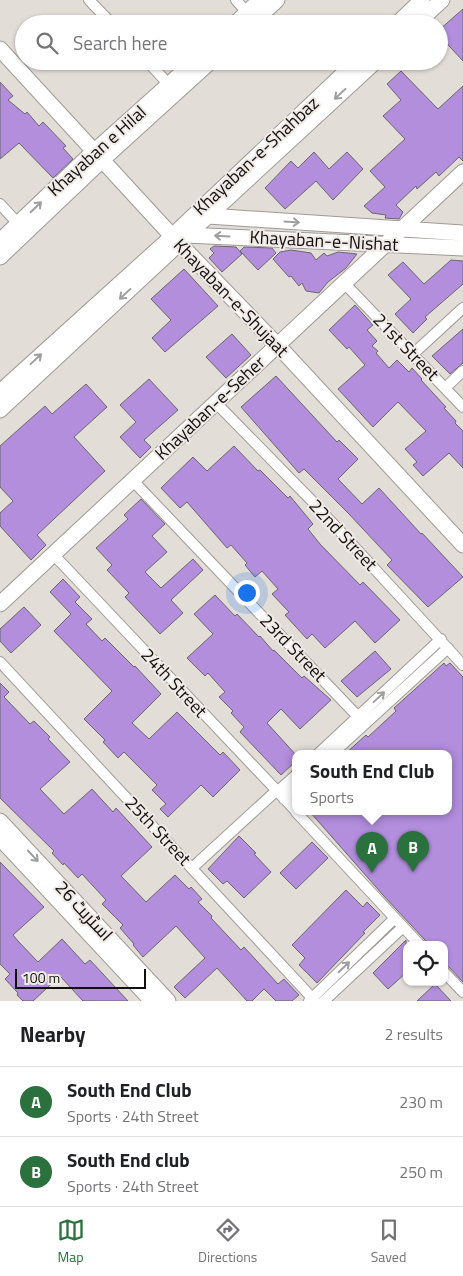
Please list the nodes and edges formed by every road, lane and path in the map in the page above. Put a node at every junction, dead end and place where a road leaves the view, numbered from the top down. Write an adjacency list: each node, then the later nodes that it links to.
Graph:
1 (89, 0): 7 (street)
2 (236, 0): 8 (street)
3 (260, 0): 9 (main road)
4 (277, 0): 10 (main road)
5 (422, 0): 11 (main road)
6 (442, 0): 12 (main road)
7 (103, 15)
8 (248, 15)
9 (253, 15)
10 (256, 15)
11 (406, 15)
12 (426, 15)
13 (0, 49): 15 (main road, Khayaban-e-Shujaat)
14 (0, 63): 23 (main road, Khayaban-e-Shujaat)
15 (15, 66)
16 (18, 70): 23 (main road, Khayaban-e-Shujaat)
17 (156, 70): 22 (street)
18 (188, 70): 22 (main road)
19 (199, 70): 22 (main road)
20 (347, 70): 32 (main road, Khayaban-e-Shahbaz)
21 (366, 70): 27 (main road, Khayaban-e-Shahbaz, one-way to 27)
22 (174, 89): 23 (main road)
23 (95, 159): 28 (main road); 32 (main road, Khayaban-e-Shujaat)
24 (463, 172): 29 (main road, Khayaban-e-Seher)
25 (463, 183): 29 (main road, Khayaban-e-Seher)
26 (0, 204): 28 (street)
27 (208, 216): 29 (main road, Khayaban-e-Nishat, one-way to 29); 32 (main road, Khayaban-e-Shahbaz)
28 (22, 228): 31 (main road); 35 (main road)
29 (406, 230): 30 (main road, Khayaban-e-Nishat); 33 (main road, Khayaban-e-Seher)
30 (463, 233)
31 (0, 241)
32 (175, 241): 33 (main road, Khayaban-e-Nishat, one-way to 32); 38 (main road, Khayaban-e-Shujaat); 42 (main road, Khayaban-e-Shahbaz, one-way to 32); 45 (main road, Khayaban-e-Shahbaz, one-way to 45)
33 (391, 245): 34 (main road, Khayaban-e-Nishat); 36 (main road, Khayaban-e-Seher); 38 (main road, Khayaban-e-Seher)
34 (463, 248)
35 (0, 257)
36 (349, 288): 38 (main road, Khayaban-e-Seher); 39 (street, 21st Street)
37 (463, 308): 39 (street)
38 (276, 351): 43 (main road, Khayaban-e-Seher); 47 (main road, Khayaban-e-Shujaat); 48 (main road, Khayaban-e-Seher); 49 (main road, Khayaban-e-Shujaat)
39 (413, 354): 41 (street, 21st Street)
40 (463, 371): 41 (street)
41 (445, 388): 44 (street, 21st Street)
42 (0, 392)
43 (220, 407): 46 (main road, Khayaban-e-Seher); 52 (street, 22nd Street)
44 (463, 407)
45 (0, 410)
46 (137, 486): 48 (main road, Khayaban-e-Seher); 56 (street, 23rd Street)
47 (463, 545)
48 (55, 557): 50 (main road, Khayaban-e-Seher); 51 (main road, Khayaban-e-Seher); 61 (street, 24th Street)
49 (463, 557)
50 (0, 604)
51 (0, 614)
52 (441, 640): 53 (street, 22nd Street); 56 (street, one-way to 52)
53 (448, 648): 55 (street, 22nd Street); 56 (street)
54 (0, 662): 66 (street, 25th Street)
55 (463, 665)
56 (362, 720): 57 (street); 58 (street)
57 (323, 750)
58 (336, 750)
59 (292, 779): 61 (street)
60 (292, 789): 61 (street)
61 (279, 794): 62 (street, 24th Street); 66 (street)
62 (292, 808)
63 (299, 815): 67 (street, 24th Street)
64 (0, 821): 74 (main road, اسٹریٹ 26, one-way to 74)
65 (0, 838): 73 (main road, اسٹریٹ 26)
66 (192, 868): 72 (street, 25th Street)
67 (395, 918): 68 (street, 24th Street); 72 (street, one-way to 67)
68 (403, 927): 69 (street, 24th Street); 75 (street)
69 (416, 941)
70 (448, 976): 71 (street)
71 (463, 992)
72 (312, 1000)
73 (152, 1001)
74 (168, 1001)
75 (324, 1001)

